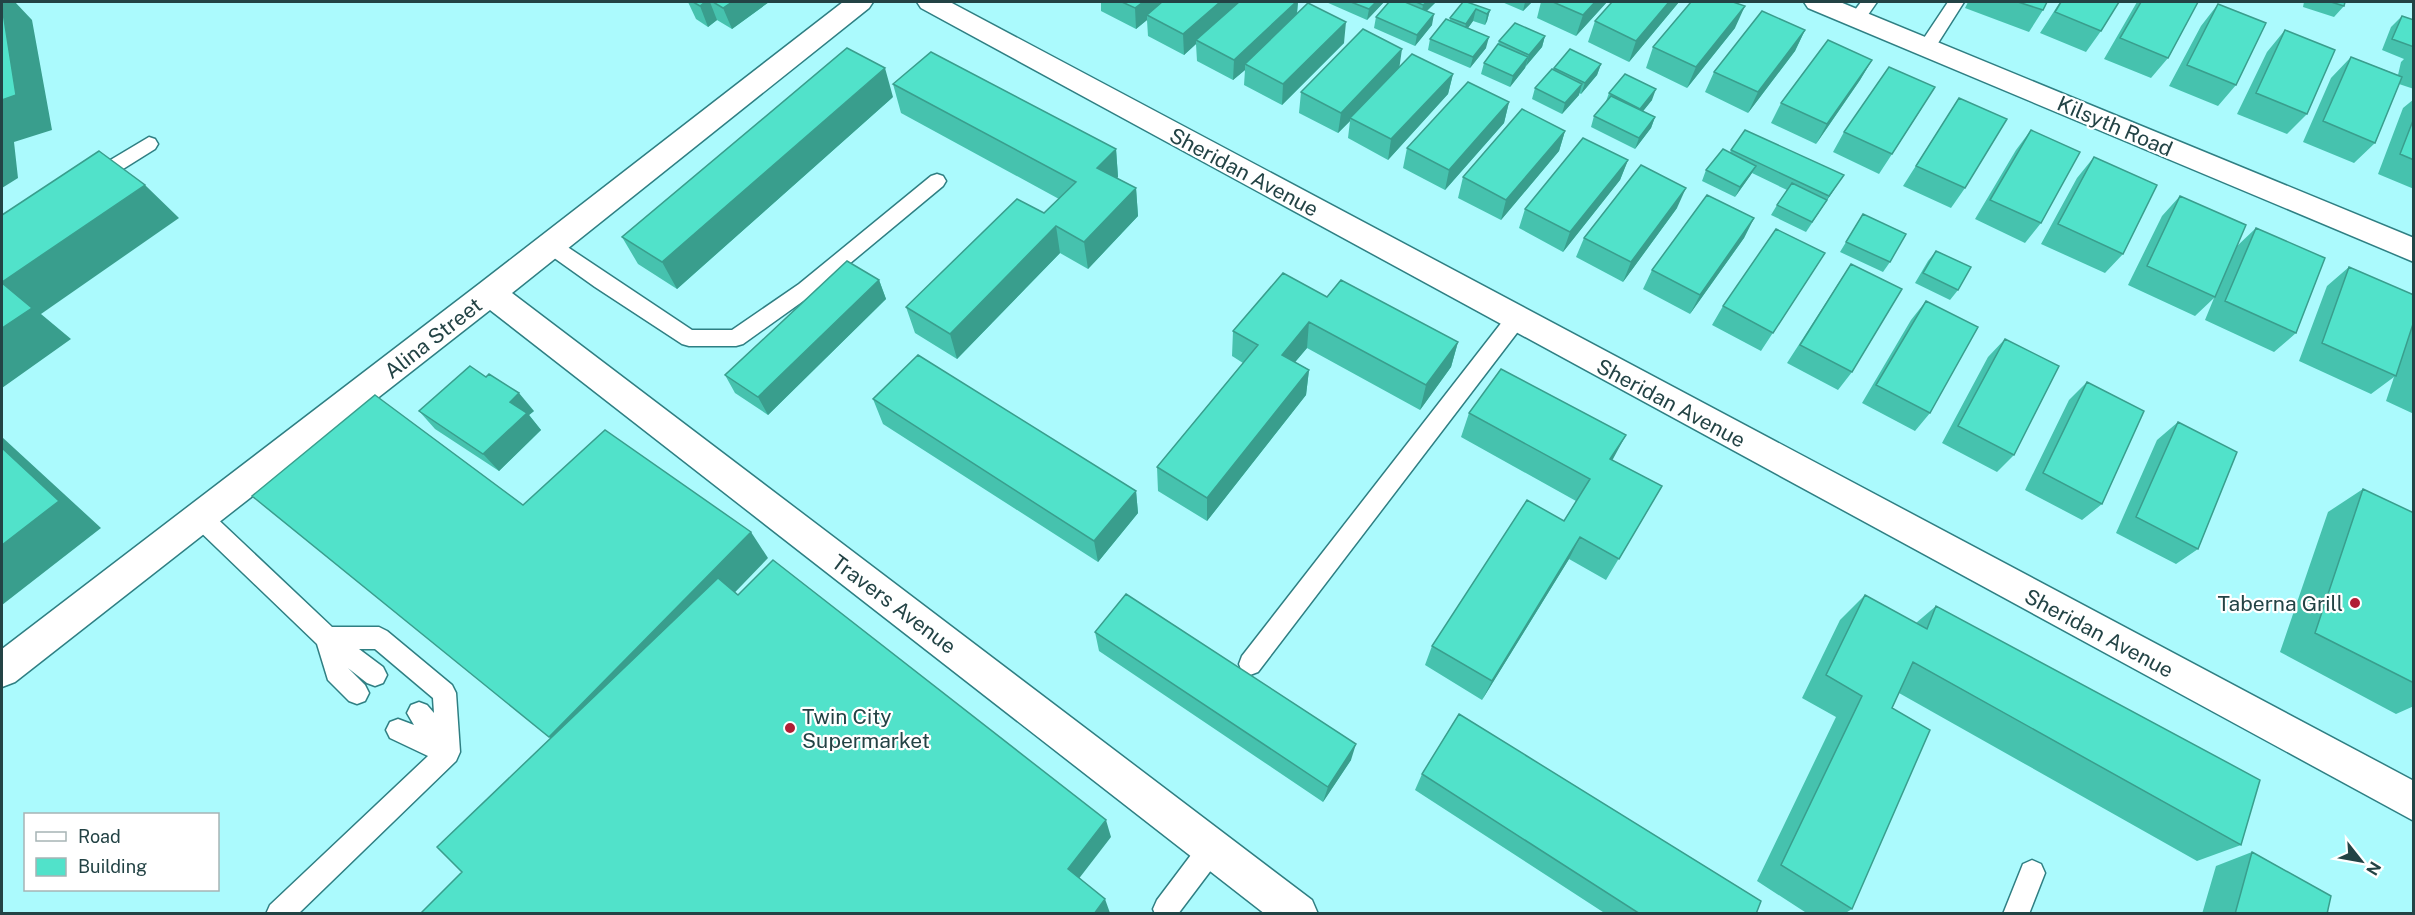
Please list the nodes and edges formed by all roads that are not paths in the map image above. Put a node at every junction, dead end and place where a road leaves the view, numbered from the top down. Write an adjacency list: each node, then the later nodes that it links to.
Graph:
1 (860, 2): 10 (street, Alina Street)
2 (930, 2): 13 (street, Sheridan Avenue)
3 (1817, 2): 5 (street, Kilsyth Road)
4 (1956, 2): 6 (lane)
5 (1863, 10): 6 (street, Kilsyth Road)
6 (1927, 47): 11 (street, Kilsyth Road)
7 (149, 144): 9 (lane)
8 (937, 181): 10 (lane)
9 (80, 187)
10 (550, 245): 12 (street, Alina Street)
11 (2414, 251)
12 (490, 293): 14 (street, Alina Street); 24 (street, Travers Avenue)
13 (1516, 319): 16 (lane); 23 (street, Sheridan Avenue)
14 (200, 517): 15 (lane); 17 (street, Alina Street)
15 (327, 638): 18 (lane); 19 (lane); 22 (lane)
16 (1250, 664)
17 (2, 670)
18 (375, 675)
19 (357, 693)
20 (419, 713): 22 (lane)
21 (398, 730): 22 (lane)
22 (448, 753): 27 (lane)
23 (2414, 802)
24 (1212, 848): 26 (lane); 28 (street, Travers Avenue)
25 (2032, 873): 29 (lane)
26 (1166, 912)
27 (279, 914)
28 (1298, 914)
29 (2016, 914)

